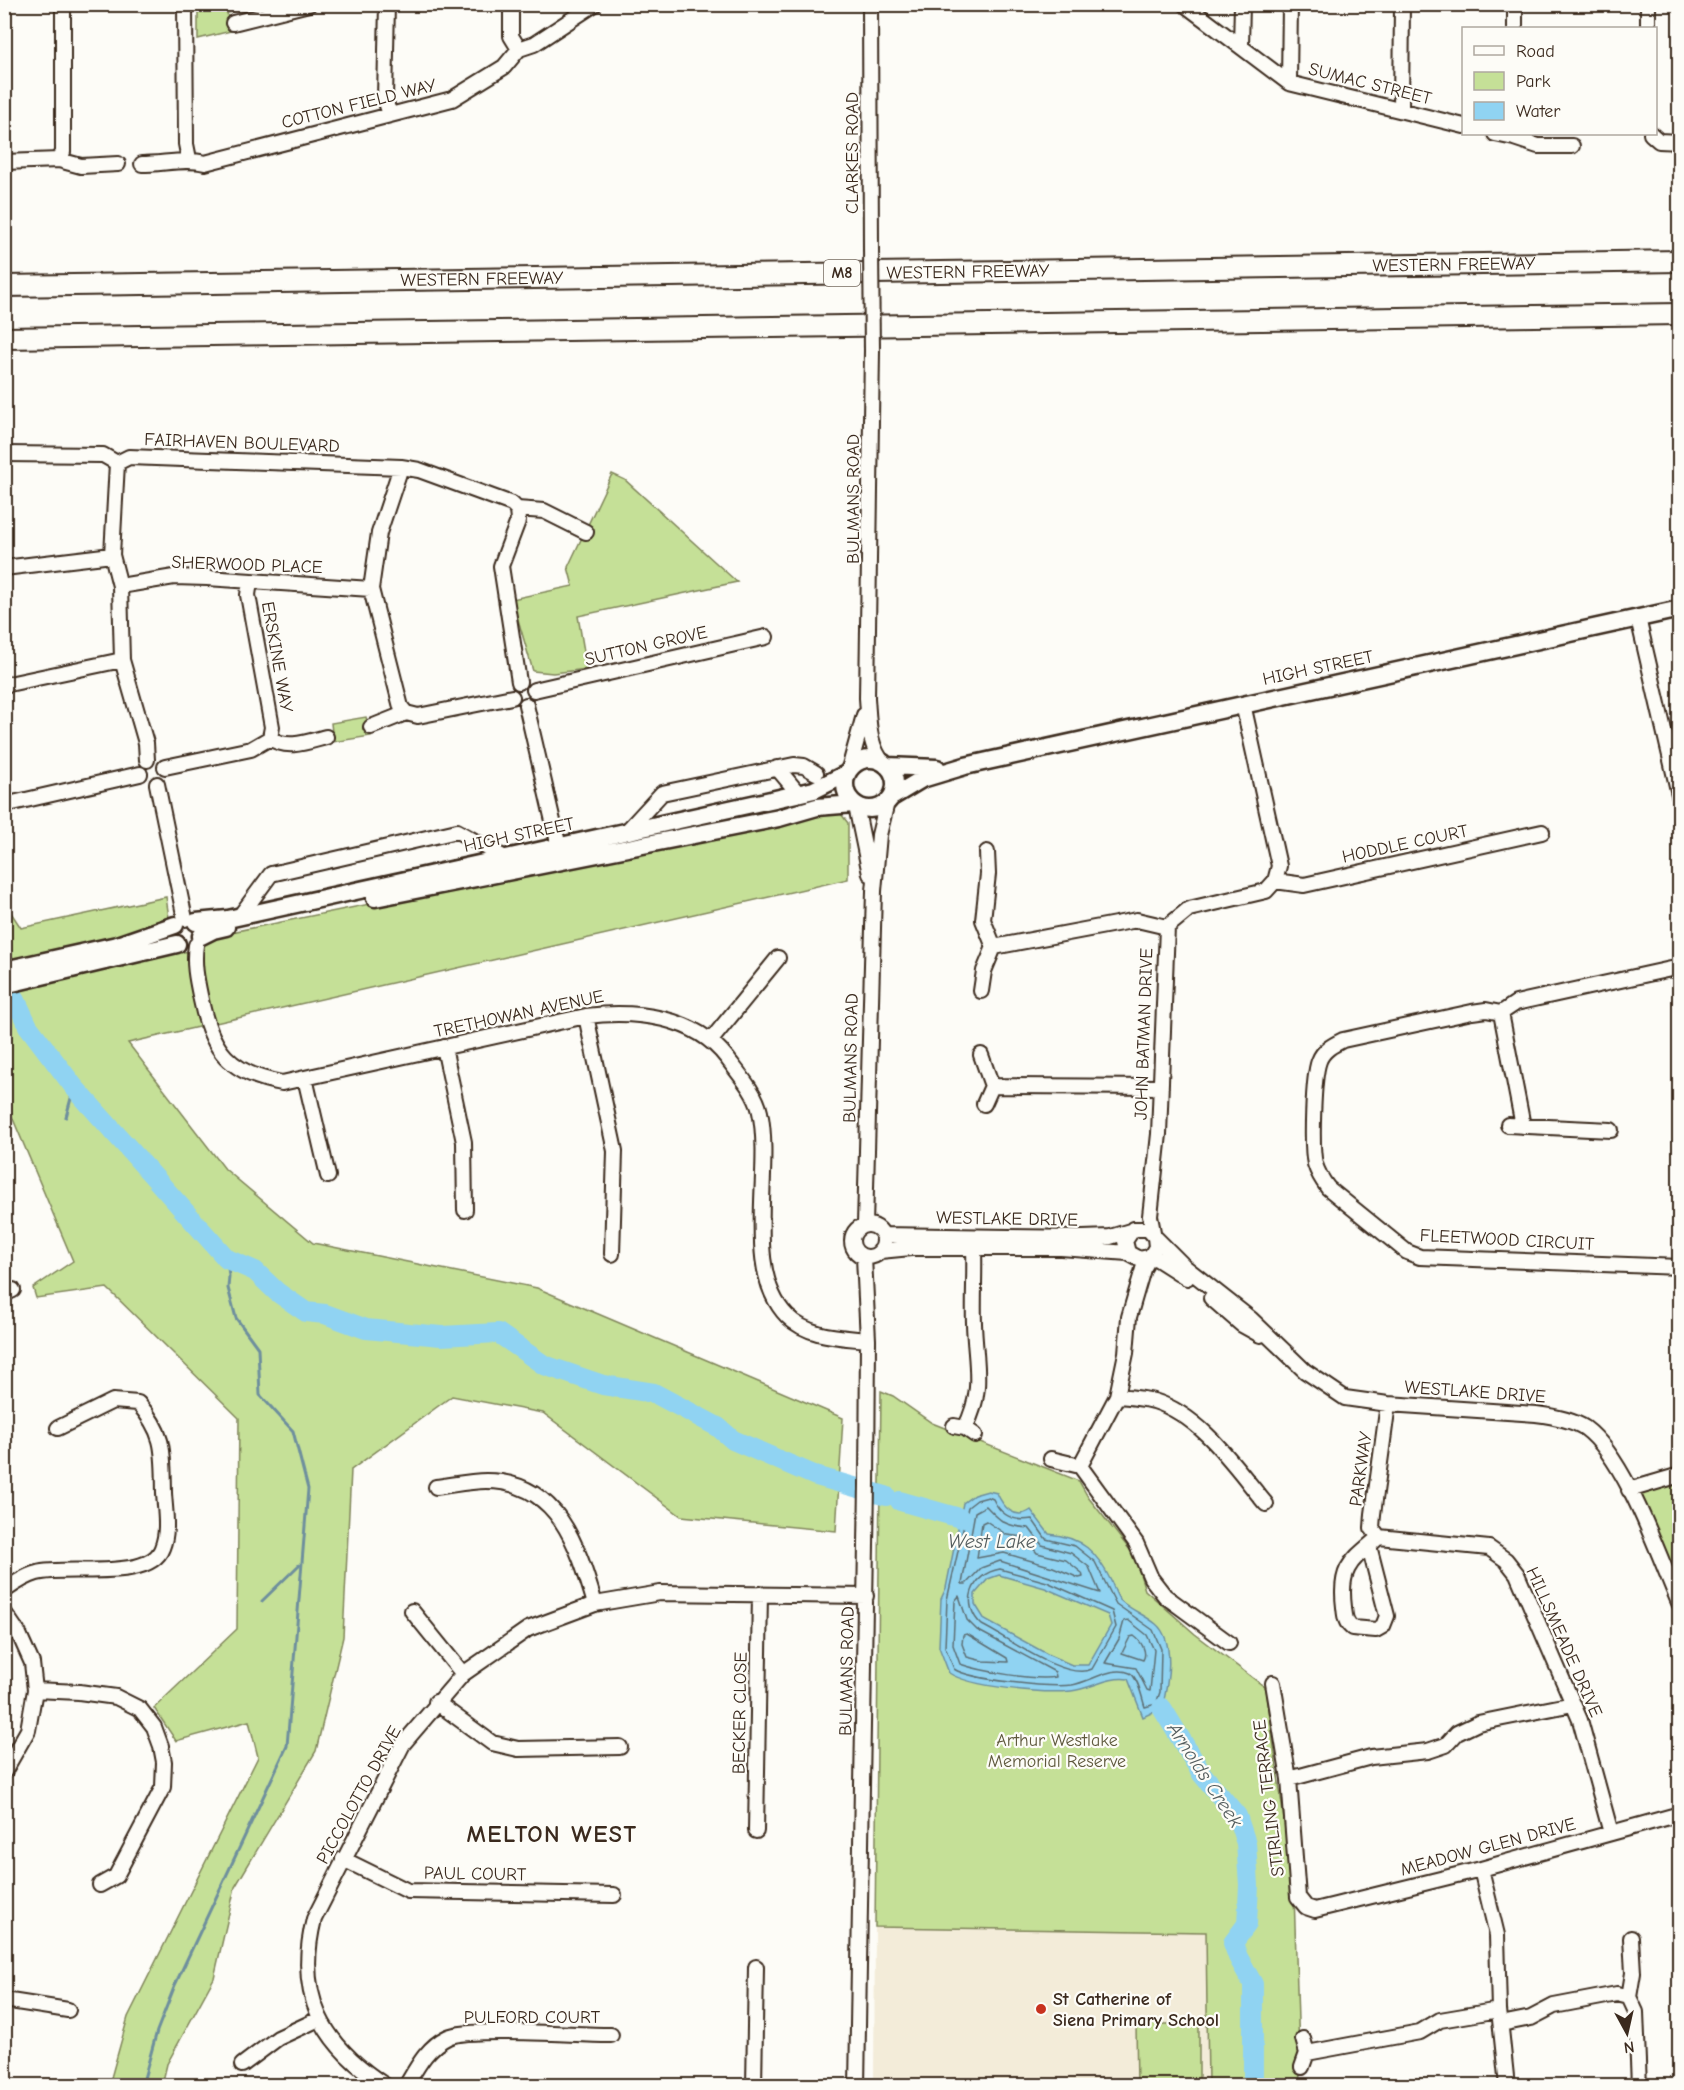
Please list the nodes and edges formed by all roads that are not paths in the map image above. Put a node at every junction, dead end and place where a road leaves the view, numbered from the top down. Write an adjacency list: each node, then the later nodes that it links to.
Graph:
1 (63, 4): 28 (street)
2 (185, 4): 27 (street)
3 (309, 4): 14 (street)
4 (387, 4): 21 (street)
5 (511, 4): 18 (street)
6 (596, 4): 18 (street, COTTON FIELD WAY)
7 (870, 4): 34 (street, CLARKES ROAD, bridge)
8 (1184, 4): 17 (street, SUMAC STREET)
9 (1242, 4): 17 (street)
10 (1290, 4): 19 (street)
11 (1402, 4): 20 (street)
12 (1515, 4): 15 (street)
13 (1648, 4): 16 (street)
14 (233, 23)
15 (1515, 27)
16 (1648, 27)
17 (1241, 46): 19 (street, SUMAC STREET)
18 (519, 49): 21 (street, COTTON FIELD WAY)
19 (1289, 82): 20 (street, SUMAC STREET)
20 (1401, 110): 22 (street, SUMAC STREET)
21 (390, 115): 27 (street, COTTON FIELD WAY)
22 (1462, 125)
23 (1651, 135): 25 (street)
24 (1514, 136): 26 (street)
25 (1680, 142)
26 (1572, 146)
27 (189, 159): 31 (street, COTTON FIELD WAY)
28 (58, 160): 29 (street); 30 (street)
29 (4, 162)
30 (118, 164)
31 (142, 164)
32 (1680, 261): 33 (highway, WESTERN FREEWAY / M8)
33 (4, 286)
34 (872, 300): 55 (street, BULMANS ROAD, bridge)
35 (1680, 314): 36 (highway)
36 (4, 338)
37 (4, 454): 38 (street)
38 (117, 463): 39 (street, FAIRHAVEN BOULEVARD); 42 (street)
39 (401, 467): 40 (street, FAIRHAVEN BOULEVARD); 46 (street)
40 (517, 509): 41 (street, FAIRHAVEN BOULEVARD); 51 (street)
41 (586, 532)
42 (112, 555): 43 (street); 45 (street)
43 (4, 568)
44 (250, 582): 45 (street, SHERWOOD PLACE); 46 (street, SHERWOOD PLACE); 61 (street, ERSKINE WAY)
45 (120, 586): 50 (street)
46 (371, 589): 58 (street)
47 (1680, 609): 48 (main road, HIGH STREET)
48 (1638, 618): 56 (main road, HIGH STREET); 72 (street)
49 (766, 637): 53 (street, SUTTON GROVE)
50 (122, 660): 52 (street); 62 (street)
51 (519, 682): 53 (street); 54 (street)
52 (4, 685)
53 (534, 690): 57 (street)
54 (512, 697): 57 (street); 58 (street)
55 (867, 698): 63 (street, BULMANS ROAD); 68 (street, BULMANS ROAD)
56 (1243, 704): 64 (main road, HIGH STREET); 81 (street)
57 (526, 705): 78 (street)
58 (406, 713): 59 (street)
59 (371, 727)
60 (326, 737): 61 (street, ERSKINE WAY)
61 (270, 738): 65 (street, ERSKINE WAY)
62 (147, 760): 65 (street); 69 (street)
63 (886, 765): 64 (main road, HIGH STREET); 68 (main road); 73 (main road)
64 (965, 766): 73 (main road, HIGH STREET)
65 (165, 767): 70 (street)
66 (777, 768): 67 (street); 71 (street); 76 (street)
67 (816, 772)
68 (848, 772): 71 (main road, HIGH STREET); 75 (main road)
69 (141, 774): 70 (street); 74 (street)
70 (157, 783): 85 (street)
71 (798, 793): 76 (main road, HIGH STREET)
72 (1680, 799)
73 (890, 800): 75 (main road); 82 (street, BULMANS ROAD)
74 (4, 805)
75 (855, 805): 82 (street, BULMANS ROAD); 85 (main road, HIGH STREET)
76 (626, 832): 78 (main road, HIGH STREET)
77 (1542, 832): 81 (street, HODDLE COURT)
78 (559, 847): 80 (main road, HIGH STREET)
79 (987, 852): 86 (street)
80 (505, 858): 83 (main road, HIGH STREET); 83 (street)
81 (1275, 882): 84 (street, JOHN BATMAN DRIVE)
82 (873, 891): 107 (street, BULMANS ROAD)
83 (240, 916): 85 (main road, HIGH STREET)
84 (1167, 927): 86 (street); 99 (street, JOHN BATMAN DRIVE)
85 (188, 934): 89 (main road, HIGH STREET); 90 (main road, HIGH STREET); 97 (street, TRETHOWAN AVENUE)
86 (994, 947): 91 (street)
87 (778, 958): 94 (street)
88 (1680, 967): 92 (street, FLEETWOOD CIRCUIT)
89 (4, 970)
90 (4, 985)
91 (981, 991)
92 (1501, 1013): 102 (street); 117 (street, FLEETWOOD CIRCUIT)
93 (586, 1016): 94 (street, TRETHOWAN AVENUE); 95 (street, TRETHOWAN AVENUE); 113 (street)
94 (712, 1039): 119 (street, TRETHOWAN AVENUE)
95 (444, 1047): 97 (street, TRETHOWAN AVENUE); 106 (street)
96 (981, 1055): 98 (street)
97 (305, 1078): 104 (street)
98 (992, 1086): 99 (street); 100 (street)
99 (1161, 1087): 105 (street, JOHN BATMAN DRIVE)
100 (984, 1104)
101 (1508, 1125): 102 (street)
102 (1523, 1126): 103 (street)
103 (1611, 1130)
104 (328, 1176)
105 (1152, 1193): 108 (street, JOHN BATMAN DRIVE); 110 (street, JOHN BATMAN DRIVE)
106 (465, 1210)
107 (865, 1225): 109 (street); 116 (street)
108 (1132, 1230): 109 (street, WESTLAKE DRIVE); 110 (street); 114 (street)
109 (883, 1235): 112 (street)
110 (1154, 1235): 115 (street); 120 (street, WESTLAKE DRIVE)
111 (974, 1248): 112 (street, WESTLAKE DRIVE); 114 (street, WESTLAKE DRIVE); 124 (street)
112 (880, 1251): 116 (street)
113 (612, 1254)
114 (1129, 1254): 115 (street); 118 (street)
115 (1149, 1256): 118 (street); 120 (street, WESTLAKE DRIVE)
116 (864, 1257): 119 (street, BULMANS ROAD)
117 (1680, 1267)
118 (1134, 1300): 121 (street)
119 (868, 1340): 134 (street, BULMANS ROAD)
120 (1283, 1349): 122 (street, WESTLAKE DRIVE)
121 (1117, 1396): 126 (street); 129 (street)
122 (1388, 1404): 130 (street, WESTLAKE DRIVE); 131 (street, PARKWAY)
123 (58, 1428): 132 (street)
124 (965, 1429)
125 (1051, 1459): 126 (street)
126 (1080, 1466): 139 (street)
127 (1680, 1475): 130 (street)
128 (436, 1487): 135 (street)
129 (1273, 1490)
130 (1629, 1490): 136 (street, WESTLAKE DRIVE)
131 (1374, 1541): 131 (street, PARKWAY); 144 (street, HILLSMEADE DRIVE)
132 (4, 1591)
133 (760, 1594): 134 (street, PICCOLOTTO DRIVE); 135 (street, PICCOLOTTO DRIVE); 149 (street, BECKER CLOSE)
134 (866, 1596): 169 (street, BULMANS ROAD)
135 (595, 1604): 140 (street, PICCOLOTTO DRIVE)
136 (1680, 1605)
137 (412, 1611): 140 (street)
138 (4, 1612): 142 (street)
139 (1229, 1643)
140 (463, 1674): 143 (street, PICCOLOTTO DRIVE)
141 (1273, 1683): 147 (street, STIRLING TERRACE)
142 (35, 1690): 146 (street); 153 (street)
143 (436, 1702): 145 (street); 151 (street, PICCOLOTTO DRIVE)
144 (1573, 1704): 147 (street); 150 (street, HILLSMEADE DRIVE)
145 (620, 1747)
146 (4, 1772)
147 (1289, 1779): 155 (street, STIRLING TERRACE)
148 (1680, 1814): 150 (street, MEADOW GLEN DRIVE)
149 (756, 1831)
150 (1611, 1833): 152 (street, MEADOW GLEN DRIVE)
151 (342, 1859): 154 (street, PAUL COURT); 162 (street, PICCOLOTTO DRIVE)
152 (1481, 1869): 155 (street, MEADOW GLEN DRIVE); 161 (street)
153 (100, 1885)
154 (614, 1895)
155 (1306, 1907)
156 (1631, 1938): 158 (street)
157 (756, 1967): 168 (street)
158 (1629, 1997): 161 (street); 171 (street)
159 (4, 2000): 160 (street)
160 (68, 2010)
161 (1500, 2017): 165 (street); 170 (street)
162 (319, 2019): 164 (street); 166 (street, PICCOLOTTO DRIVE)
163 (611, 2035): 167 (street, PULFORD COURT)
164 (242, 2065)
165 (1302, 2067)
166 (386, 2085)
167 (406, 2085)
168 (754, 2085)
169 (857, 2085)
170 (1507, 2085)
171 (1639, 2085)

